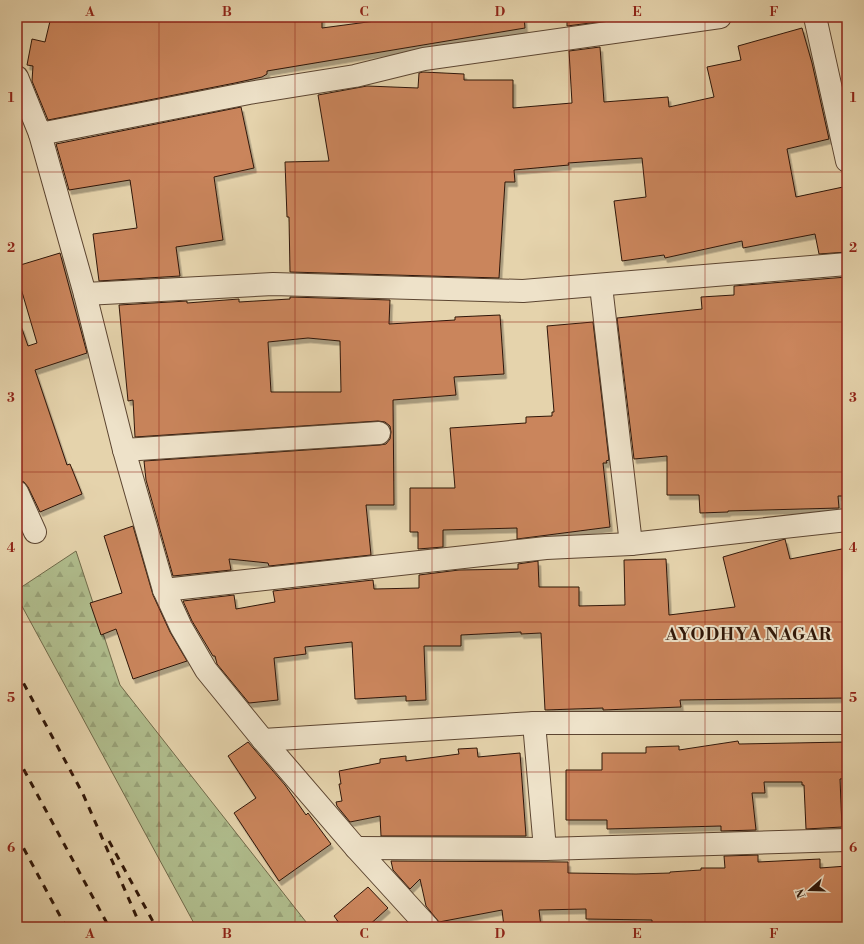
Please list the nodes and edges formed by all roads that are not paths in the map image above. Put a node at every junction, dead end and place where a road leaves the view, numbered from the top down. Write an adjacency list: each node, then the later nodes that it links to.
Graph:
1 (720, 17): 4 (street)
2 (815, 17): 5 (street)
3 (17, 77): 4 (street)
4 (40, 134): 8 (street)
5 (847, 161)
6 (847, 264): 7 (street)
7 (601, 286): 8 (street); 14 (street)
8 (85, 294): 10 (street)
9 (379, 433): 10 (street)
10 (124, 450): 15 (street)
11 (17, 492): 13 (street)
12 (847, 520): 14 (street)
13 (35, 532)
14 (631, 544): 15 (street)
15 (164, 590): 18 (street)
16 (534, 723): 17 (street); 18 (street); 21 (street)
17 (847, 723)
18 (263, 740): 20 (street)
19 (847, 840): 21 (street)
20 (356, 848): 21 (street); 22 (street)
21 (545, 849)
22 (428, 927)

